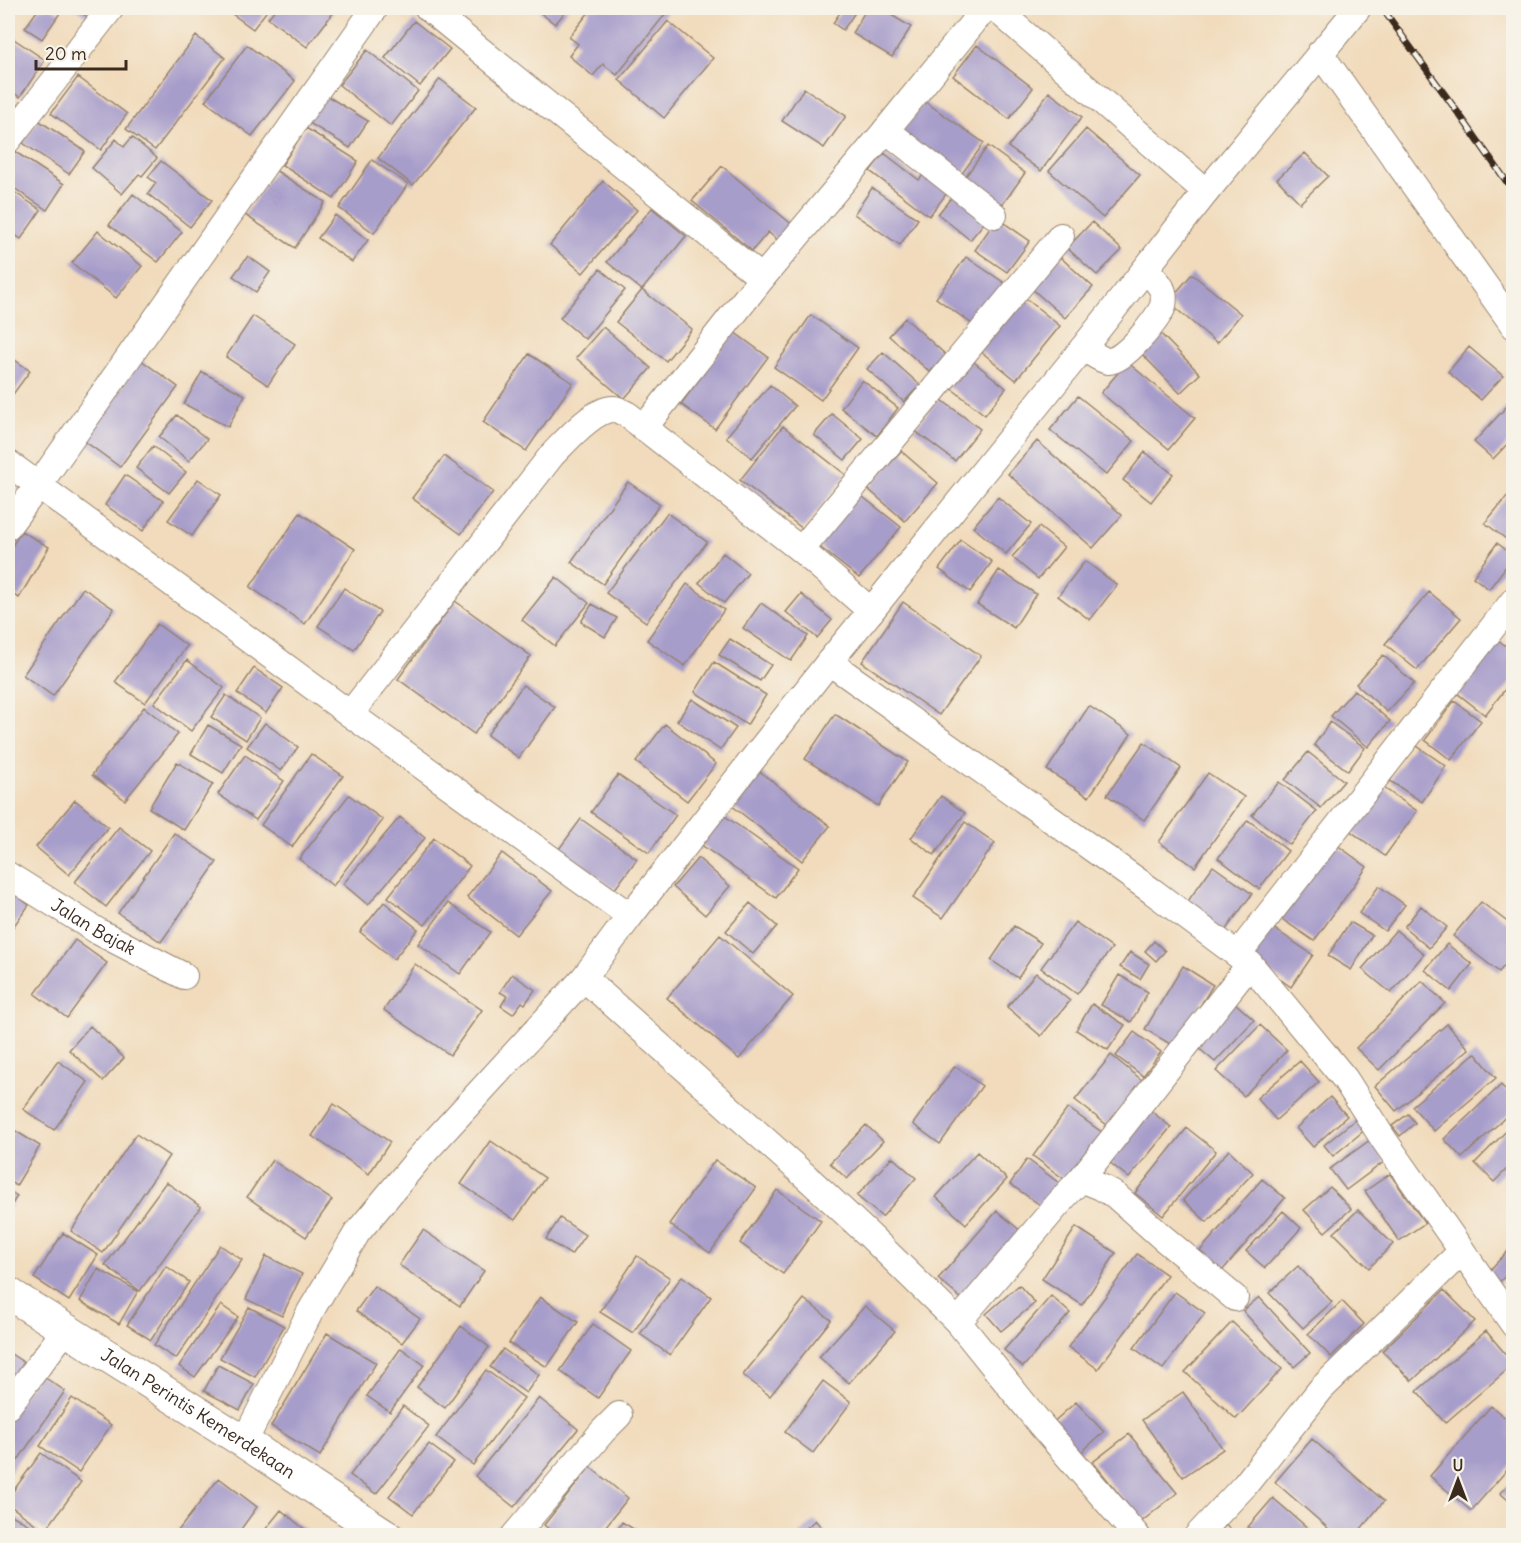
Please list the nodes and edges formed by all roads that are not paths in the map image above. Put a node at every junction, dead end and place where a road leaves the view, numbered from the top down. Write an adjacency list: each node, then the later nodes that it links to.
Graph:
1 (111, 8): 9 (street)
2 (375, 8): 19 (street)
3 (428, 8): 14 (street)
4 (985, 8): 8 (street)
5 (995, 8): 10 (street)
6 (1358, 8): 7 (street)
7 (1320, 53): 10 (street); 15 (street)
8 (886, 130): 11 (street); 14 (street)
9 (8, 140)
10 (1206, 192): 13 (street)
11 (994, 215)
12 (1061, 236): 21 (street)
13 (1145, 270): 16 (street); 16 (street)
14 (762, 278): 17 (street)
15 (1514, 326)
16 (1083, 348): 23 (street)
17 (644, 428): 21 (street); 25 (street)
18 (8, 463): 19 (street)
19 (38, 486): 20 (street); 25 (street)
20 (8, 526)
21 (801, 550): 23 (street)
22 (1514, 600): 28 (street)
23 (871, 611): 24 (street)
24 (829, 662): 27 (street); 28 (street)
25 (350, 714): 27 (street)
26 (8, 875): 29 (street, Jalan Bajak)
27 (630, 916): 30 (street)
28 (1244, 959): 31 (street); 32 (street)
29 (184, 976)
30 (584, 978): 35 (street); 40 (street)
31 (1082, 1179): 34 (street); 35 (street)
32 (1462, 1251): 36 (street); 44 (street)
33 (8, 1293): 37 (street, Jalan Perintis Kemerdekaan)
34 (1235, 1298)
35 (958, 1322): 43 (street)
36 (1514, 1325)
37 (66, 1329): 38 (street); 40 (street, Jalan Perintis Kemerdekaan)
38 (8, 1406)
39 (619, 1415): 42 (street)
40 (244, 1442): 41 (street, Jalan Perintis Kemerdekaan)
41 (387, 1536)
42 (514, 1536)
43 (1137, 1536)
44 (1197, 1536)

